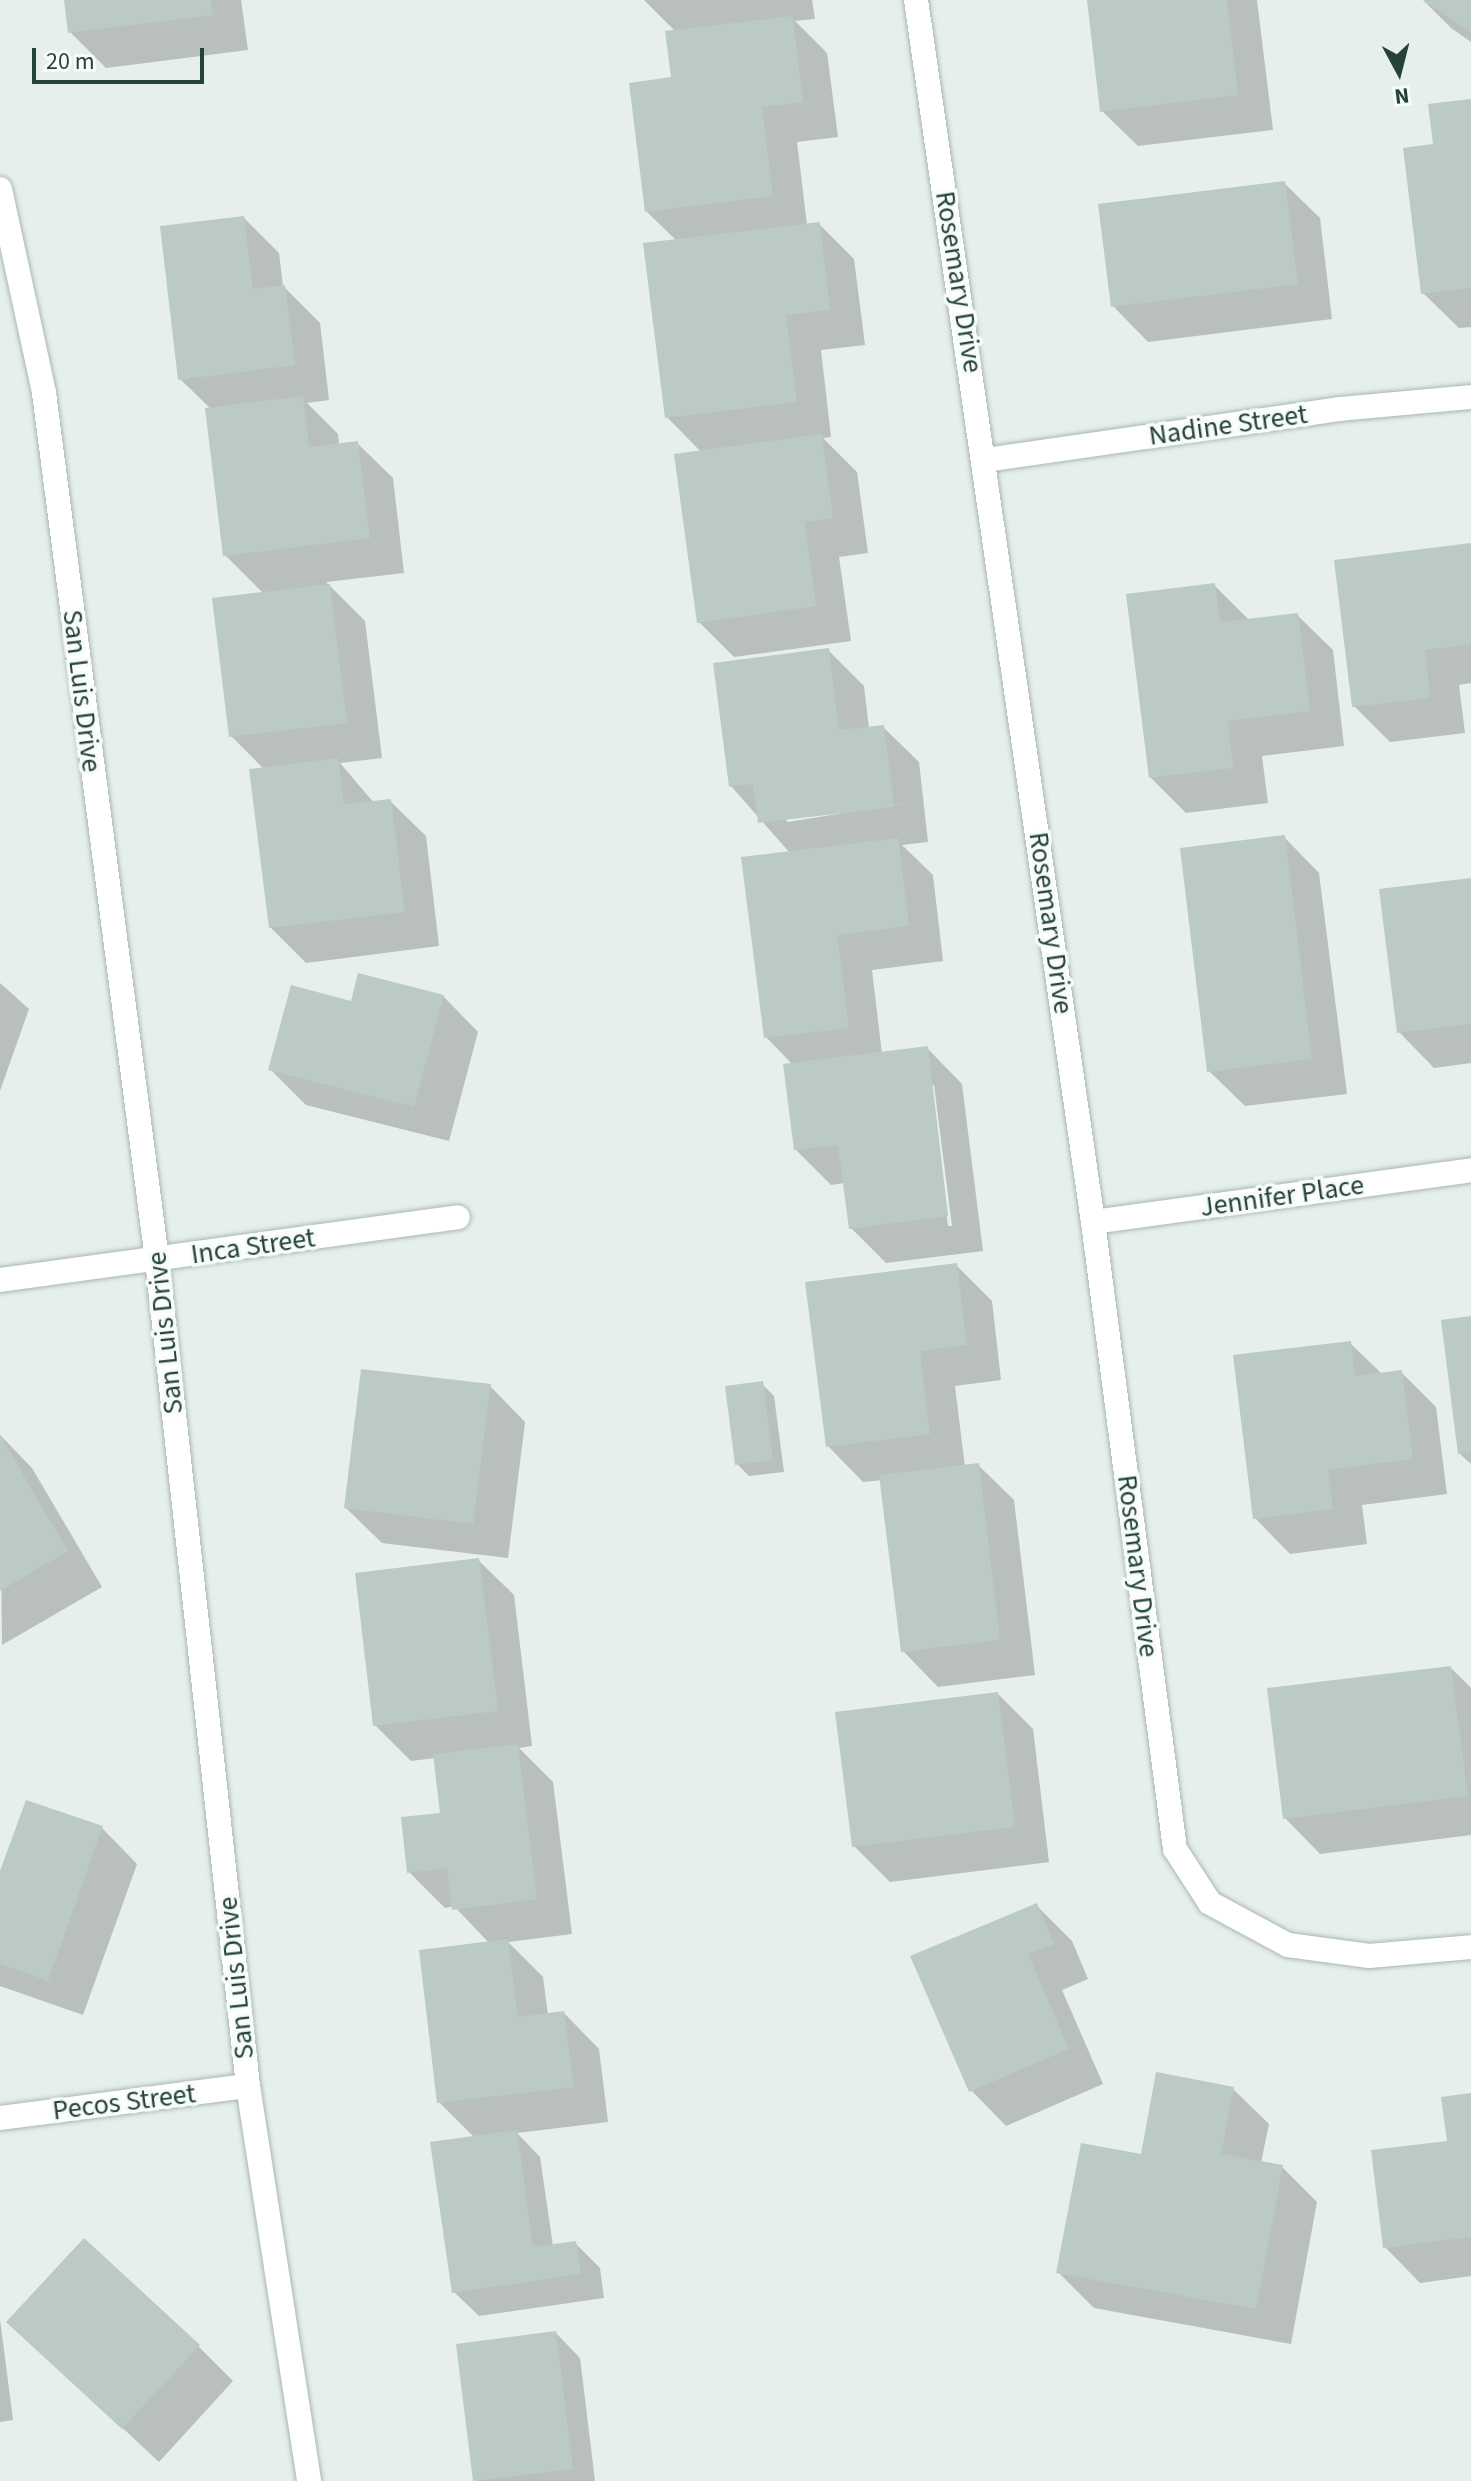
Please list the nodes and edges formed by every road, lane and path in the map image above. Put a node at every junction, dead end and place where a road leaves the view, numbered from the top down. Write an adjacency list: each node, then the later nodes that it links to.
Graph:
1 (916, 0): 4 (street, Rosemary Drive)
2 (0, 189): 8 (street, San Luis Drive)
3 (1471, 397): 4 (street, Nadine Street)
4 (986, 460): 7 (street, Rosemary Drive)
5 (1471, 1170): 7 (street, Jennifer Place)
6 (458, 1217): 8 (street, Inca Street)
7 (1093, 1222): 10 (street, Rosemary Drive)
8 (157, 1260): 9 (street, Inca Street); 11 (street, San Luis Drive)
9 (0, 1280)
10 (1471, 1947)
11 (248, 2086): 12 (street, Pecos Street); 13 (street, San Luis Drive)
12 (0, 2118)
13 (309, 2481)

